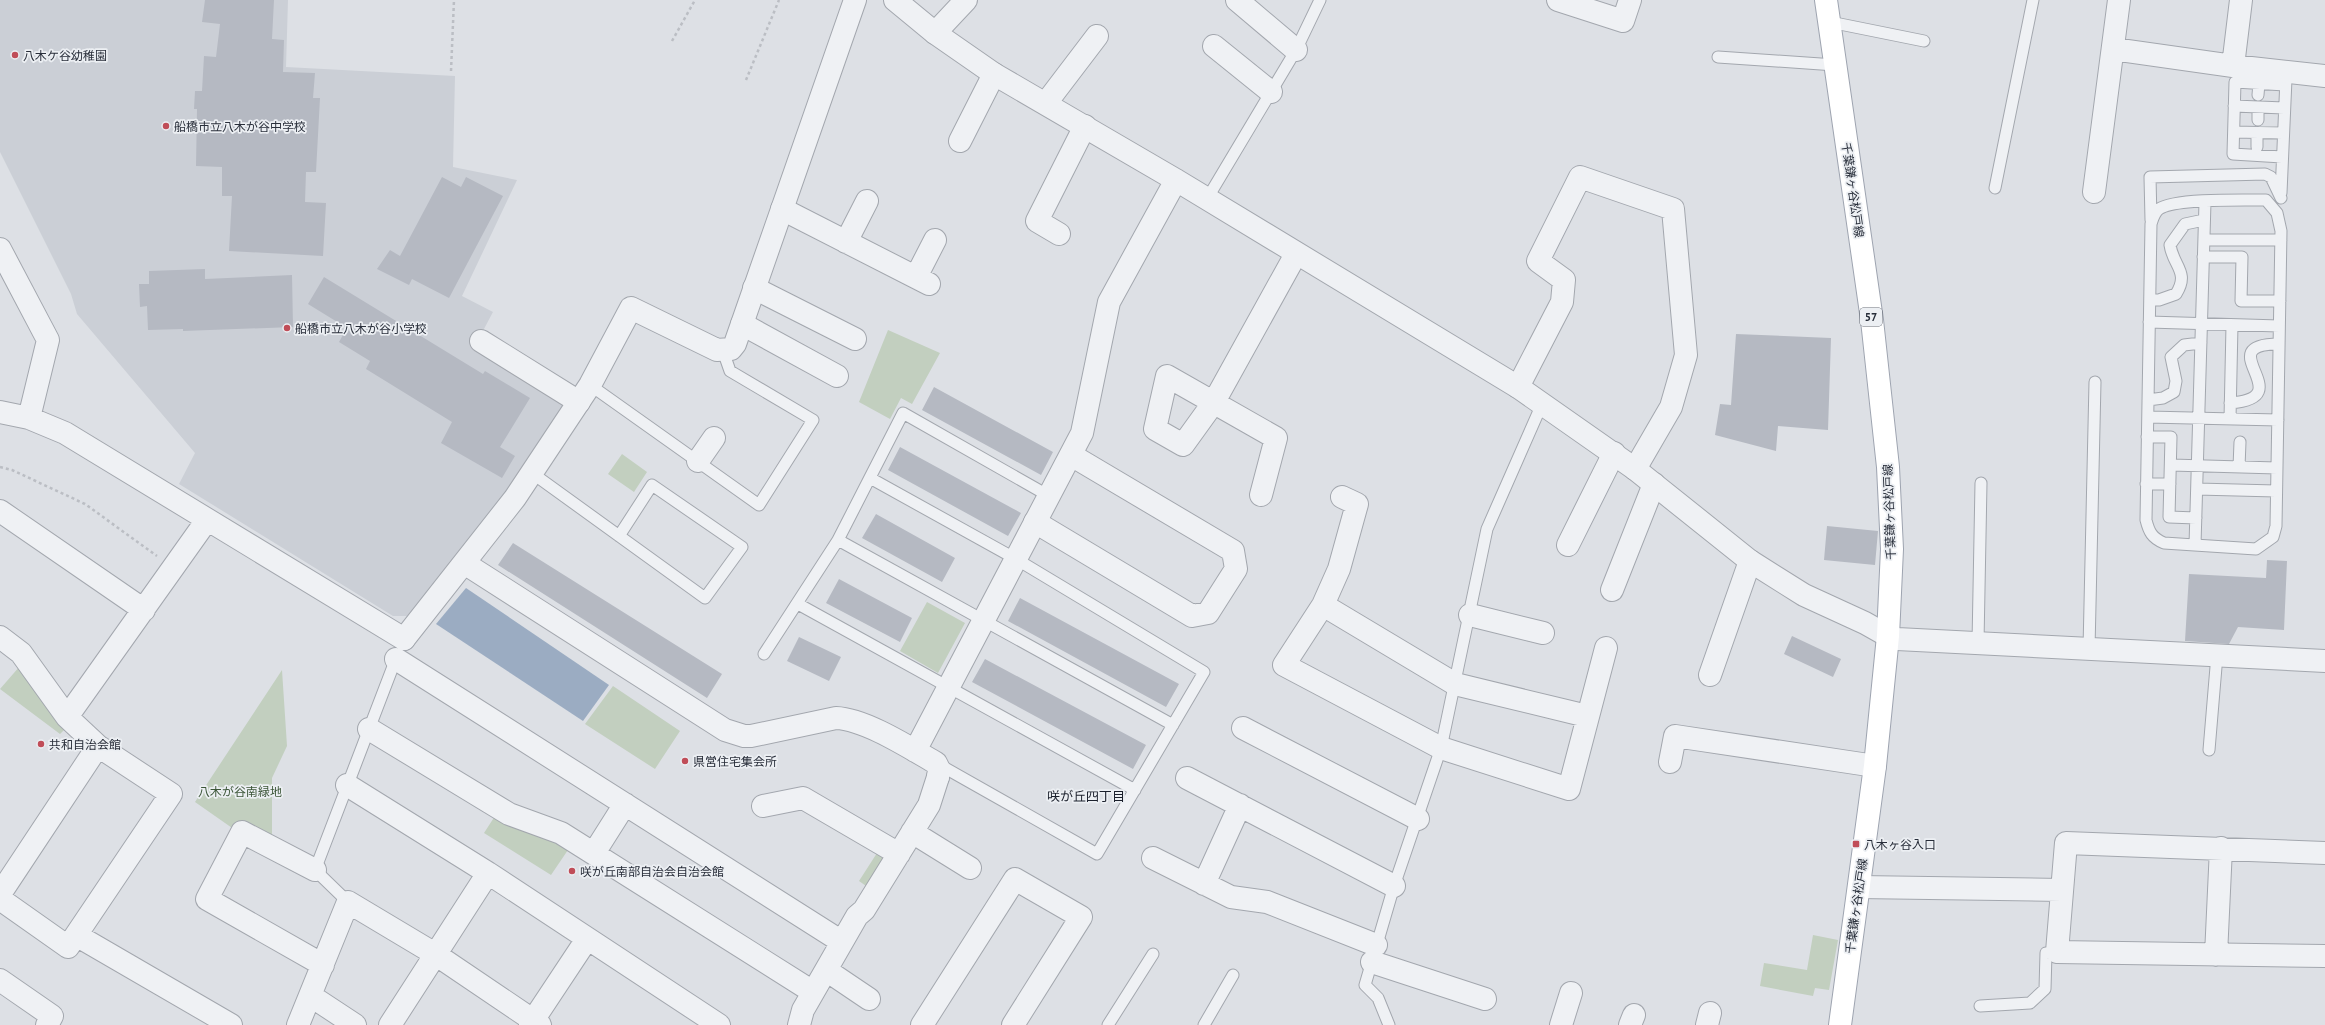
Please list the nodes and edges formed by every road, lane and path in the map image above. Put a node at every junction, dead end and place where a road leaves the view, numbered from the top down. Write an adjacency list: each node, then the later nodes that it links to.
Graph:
1 (454, 0): 26 (path)
2 (695, 0): 18 (path)
3 (779, 0): 30 (path)
4 (855, 0): 53 (street)
5 (895, 0): 16 (street)
6 (966, 0): 16 (street)
7 (1237, 0): 22 (street)
8 (1320, 0): 22 (lane)
9 (1558, 0): 10 (street)
10 (1630, 0)
11 (1826, 0): 15 (main road, 千葉鎌ヶ谷松戸線 / 57)
12 (2033, 0): 47 (lane)
13 (2120, 0): 21 (street)
14 (2241, 0): 25 (street)
15 (1830, 22): 19 (lane); 24 (main road, 千葉鎌ヶ谷松戸線 / 57)
16 (935, 33): 27 (street)
17 (1096, 36): 34 (street)
18 (672, 41)
19 (1924, 41)
20 (1214, 46): 32 (street)
21 (2113, 49): 25 (street); 48 (street)
22 (1296, 50): 32 (lane)
23 (1718, 57): 24 (lane)
24 (1835, 65): 133 (main road, 千葉鎌ヶ谷松戸線 / 57)
25 (2233, 66): 29 (street)
26 (452, 71)
27 (994, 74): 34 (street); 43 (street)
28 (2325, 76): 29 (street)
29 (2286, 78): 31 (lane); 37 (lane)
30 (746, 80)
31 (2259, 83): 33 (lane); 35 (lane)
32 (1271, 92): 50 (lane)
33 (2258, 95)
34 (1046, 103): 39 (street)
35 (2234, 106): 36 (lane); 40 (lane)
36 (2258, 107): 37 (lane); 38 (lane)
37 (2284, 108): 42 (lane)
38 (2258, 120)
39 (1085, 126): 46 (street); 57 (street)
40 (2234, 132): 41 (lane); 45 (lane)
41 (2257, 133): 42 (lane); 44 (lane)
42 (2283, 133): 45 (lane)
43 (960, 141)
44 (2257, 146)
45 (2282, 157): 49 (lane)
46 (1176, 180): 50 (street); 95 (street)
47 (1995, 188)
48 (2094, 192)
49 (2281, 198): 55 (lane); 56 (lane)
50 (1207, 199): 63 (street)
51 (867, 201): 61 (street)
52 (2205, 202): 54 (lane); 55 (lane); 56 (lane)
53 (782, 209): 61 (street); 65 (street)
54 (2204, 220): 59 (lane); 66 (lane)
55 (2280, 222): 60 (lane)
56 (2151, 224): 66 (lane)
57 (1059, 234)
58 (935, 240): 61 (street)
59 (2204, 240): 60 (lane); 64 (lane)
60 (2281, 240): 67 (lane)
61 (846, 242)
62 (0, 249): 86 (street)
63 (1296, 254): 80 (street); 111 (street)
64 (2203, 256): 67 (lane); 70 (lane)
65 (754, 288): 69 (street); 73 (street)
66 (2150, 300): 68 (lane)
67 (2280, 301): 72 (lane)
68 (2149, 322): 70 (lane); 82 (lane)
69 (742, 324): 77 (street); 78 (street)
70 (2202, 324): 71 (lane); 75 (lane)
71 (2232, 325): 72 (lane); 83 (lane)
72 (2280, 326): 76 (lane)
73 (854, 339)
74 (482, 341): 81 (street)
75 (2201, 343): 82 (lane); 88 (lane)
76 (2279, 344): 83 (lane); 90 (lane)
77 (723, 351): 81 (street); 96 (lane)
78 (837, 376)
79 (2095, 382): 138 (lane)
80 (1518, 387): 84 (street); 102 (street)
81 (585, 394): 96 (lane); 103 (street)
82 (2148, 400): 87 (lane)
83 (2230, 403): 89 (lane)
84 (1542, 404): 94 (street); 130 (lane)
85 (0, 412): 86 (street)
86 (29, 418): 116 (street)
87 (2148, 418): 88 (lane); 91 (lane)
88 (2199, 419): 89 (lane); 98 (lane)
89 (2230, 419): 90 (lane)
90 (2278, 420): 101 (lane)
91 (2147, 437): 97 (lane); 107 (lane)
92 (714, 438): 96 (street)
93 (2240, 442): 100 (lane)
94 (1614, 453): 102 (street); 120 (street)
95 (1071, 455): 112 (street); 117 (street)
96 (698, 461)
97 (2171, 465): 98 (lane); 108 (lane)
98 (2198, 466): 100 (lane); 109 (lane)
99 (0, 467): 125 (path)
100 (2239, 467): 101 (lane)
101 (2277, 468): 110 (lane)
102 (1635, 469): 106 (street)
103 (532, 473): 118 (lane); 124 (street)
104 (870, 478): 112 (lane); 119 (lane); 122 (lane)
105 (1980, 483): 136 (lane)
106 (1654, 484): 123 (street); 126 (street)
107 (2146, 484): 108 (lane); 121 (lane)
108 (2170, 484): 115 (lane)
109 (2197, 489): 110 (lane); 115 (lane)
110 (2276, 491): 121 (lane)
111 (1261, 495)
112 (1049, 496): 117 (street)
113 (1342, 497): 128 (street)
114 (0, 511): 129 (street)
115 (2196, 518): 121 (lane)
116 (207, 520): 125 (street); 135 (street)
117 (1035, 522): 122 (street)
118 (619, 536): 118 (lane)
119 (838, 540): 127 (lane); 131 (lane)
120 (1568, 545)
121 (2195, 545)
122 (1016, 559): 131 (street); 148 (lane)
123 (1750, 561): 133 (street); 143 (street)
124 (464, 563): 135 (street); 154 (street)
125 (173, 568): 129 (street)
126 (1612, 591)
127 (798, 604): 139 (lane); 145 (lane)
128 (1323, 605): 144 (street); 152 (street)
129 (144, 610): 147 (street)
130 (1470, 615): 132 (street); 144 (lane)
131 (983, 621): 145 (street); 148 (lane)
132 (1543, 633)
133 (1888, 636): 136 (street); 156 (main road, 千葉鎌ヶ谷松戸線 / 57)
134 (0, 637): 147 (street)
135 (404, 639): 141 (lane)
136 (1978, 643): 138 (street)
137 (1606, 648): 146 (street)
138 (2089, 649): 140 (street)
139 (764, 654)
140 (2217, 655): 142 (street); 153 (lane)
141 (396, 659): 150 (lane); 161 (street)
142 (2325, 661)
143 (1710, 675)
144 (1455, 684): 146 (street); 152 (lane)
145 (948, 687): 154 (street); 160 (lane)
146 (1587, 716): 152 (street)
147 (67, 717): 151 (street)
148 (1173, 725): 160 (lane)
149 (1242, 728): 164 (street)
150 (369, 729): 159 (lane); 167 (street)
151 (98, 746): 178 (street); 181 (street)
152 (1441, 748): 164 (lane)
153 (2209, 750)
154 (915, 751): 157 (street)
155 (1670, 762): 156 (street)
156 (1875, 766): 176 (main road, 千葉鎌ヶ谷松戸線 / 57)
157 (937, 770): 160 (lane); 165 (street)
158 (1187, 778): 162 (street)
159 (347, 785): 172 (lane); 173 (street)
160 (1135, 790)
161 (625, 804): 167 (street); 183 (street)
162 (1240, 805): 174 (street); 175 (street)
163 (763, 806): 169 (street)
164 (1418, 819): 175 (lane)
165 (912, 832): 169 (street); 171 (street)
166 (2221, 848): 168 (street); 177 (street); 188 (street)
167 (594, 853): 194 (street)
168 (2325, 853)
169 (899, 854): 183 (street)
170 (1153, 858): 174 (street)
171 (970, 868)
172 (315, 870): 180 (lane); 190 (street)
173 (488, 873): 182 (street); 185 (street)
174 (1204, 884): 187 (street)
175 (1394, 886): 187 (lane)
176 (1859, 887): 177 (street); 214 (main road, 千葉鎌ヶ谷松戸線 / 57)
177 (2061, 890): 184 (street)
178 (0, 894)
179 (0, 899): 181 (street)
180 (348, 902): 185 (street); 190 (street)
181 (76, 934): 202 (street)
182 (587, 939): 200 (street); 206 (street)
183 (842, 942): 191 (street)
184 (2057, 952): 188 (street); 199 (lane)
185 (435, 954): 200 (street); 205 (street)
186 (1153, 954): 210 (lane)
187 (1374, 954): 198 (street); 212 (lane)
188 (2216, 954): 189 (street)
189 (2325, 956)
190 (323, 965): 196 (street)
191 (826, 970): 194 (street); 197 (street)
192 (1233, 975): 211 (lane)
193 (3, 988): 201 (street)
194 (813, 992): 207 (street)
195 (1571, 993): 213 (street)
196 (311, 996): 203 (street); 204 (street)
197 (870, 999)
198 (1485, 999)
199 (1980, 1006)
200 (534, 1024)
201 (47, 1025)
202 (231, 1025)
203 (298, 1025)
204 (355, 1025)
205 (390, 1025)
206 (719, 1025)
207 (800, 1025)
208 (922, 1025): 209 (street)
209 (1013, 1025)
210 (1108, 1025)
211 (1204, 1025)
212 (1389, 1025)
213 (1561, 1025)
214 (1840, 1025)

